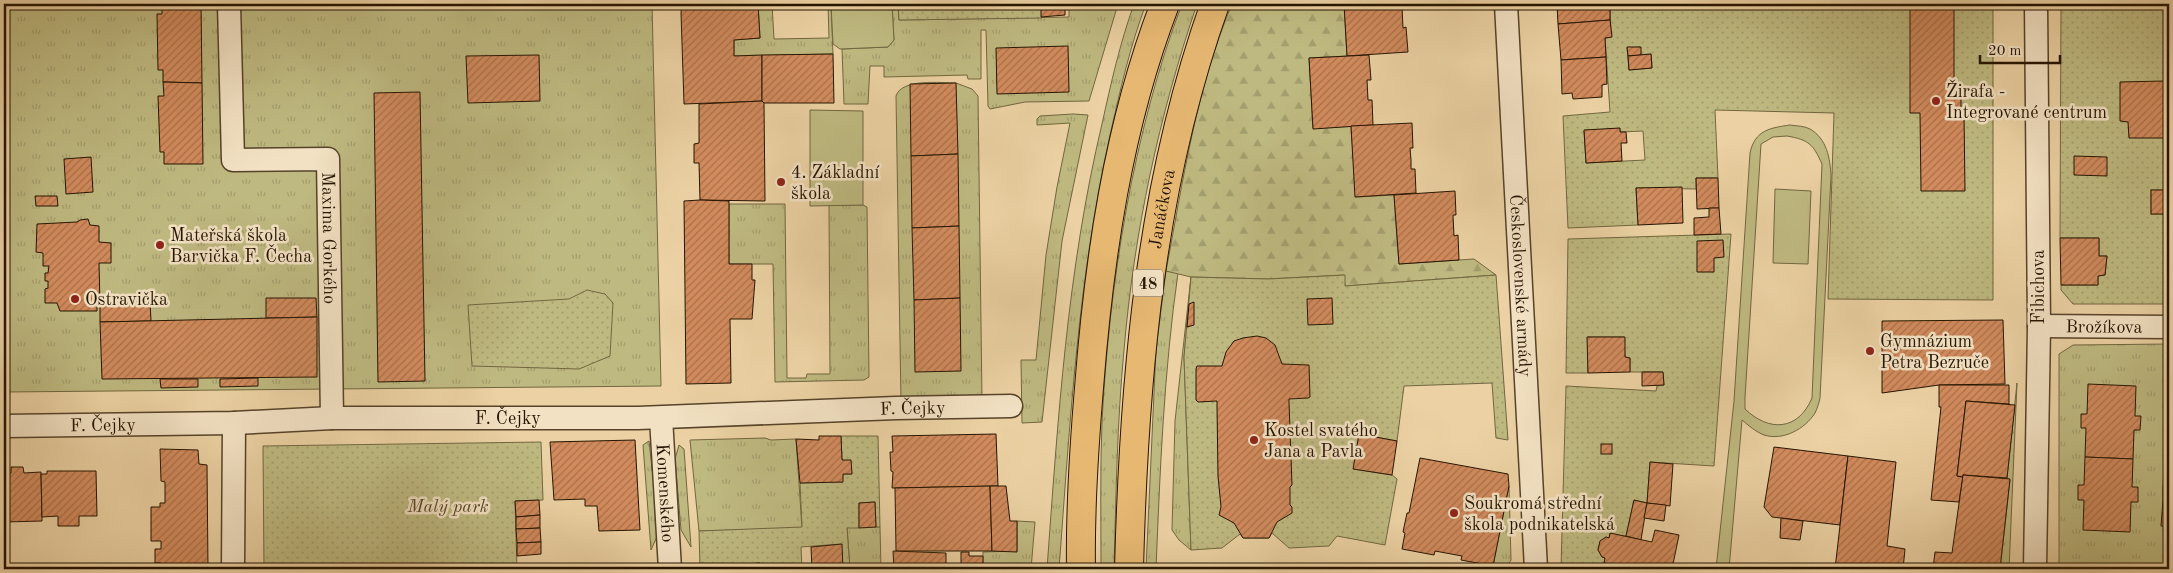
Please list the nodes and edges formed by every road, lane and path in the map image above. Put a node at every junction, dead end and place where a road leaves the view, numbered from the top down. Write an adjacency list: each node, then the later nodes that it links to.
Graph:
1 (229, 4): 9 (street, Maxima Gorkého)
2 (1165, 4): 13 (main road)
3 (1214, 4): 18 (main road, Janáčkova / 48)
4 (1506, 4): 19 (street, Československé armády)
5 (2036, 4): 6 (street, Fibichova)
6 (2039, 326): 7 (street, Brožíkova); 20 (street, Fibichova)
7 (2169, 327)
8 (1011, 406): 10 (street, F. Čejky)
9 (332, 418): 10 (street, F. Čejky); 11 (street, F. Čejky)
10 (661, 418): 15 (street, Komenského)
11 (234, 424): 12 (street, F. Čejky); 14 (street)
12 (4, 426)
13 (1080, 528): 16 (main road); 17 (main road)
14 (233, 569)
15 (670, 569)
16 (1073, 569)
17 (1080, 569)
18 (1129, 569)
19 (1536, 569)
20 (2035, 569)

